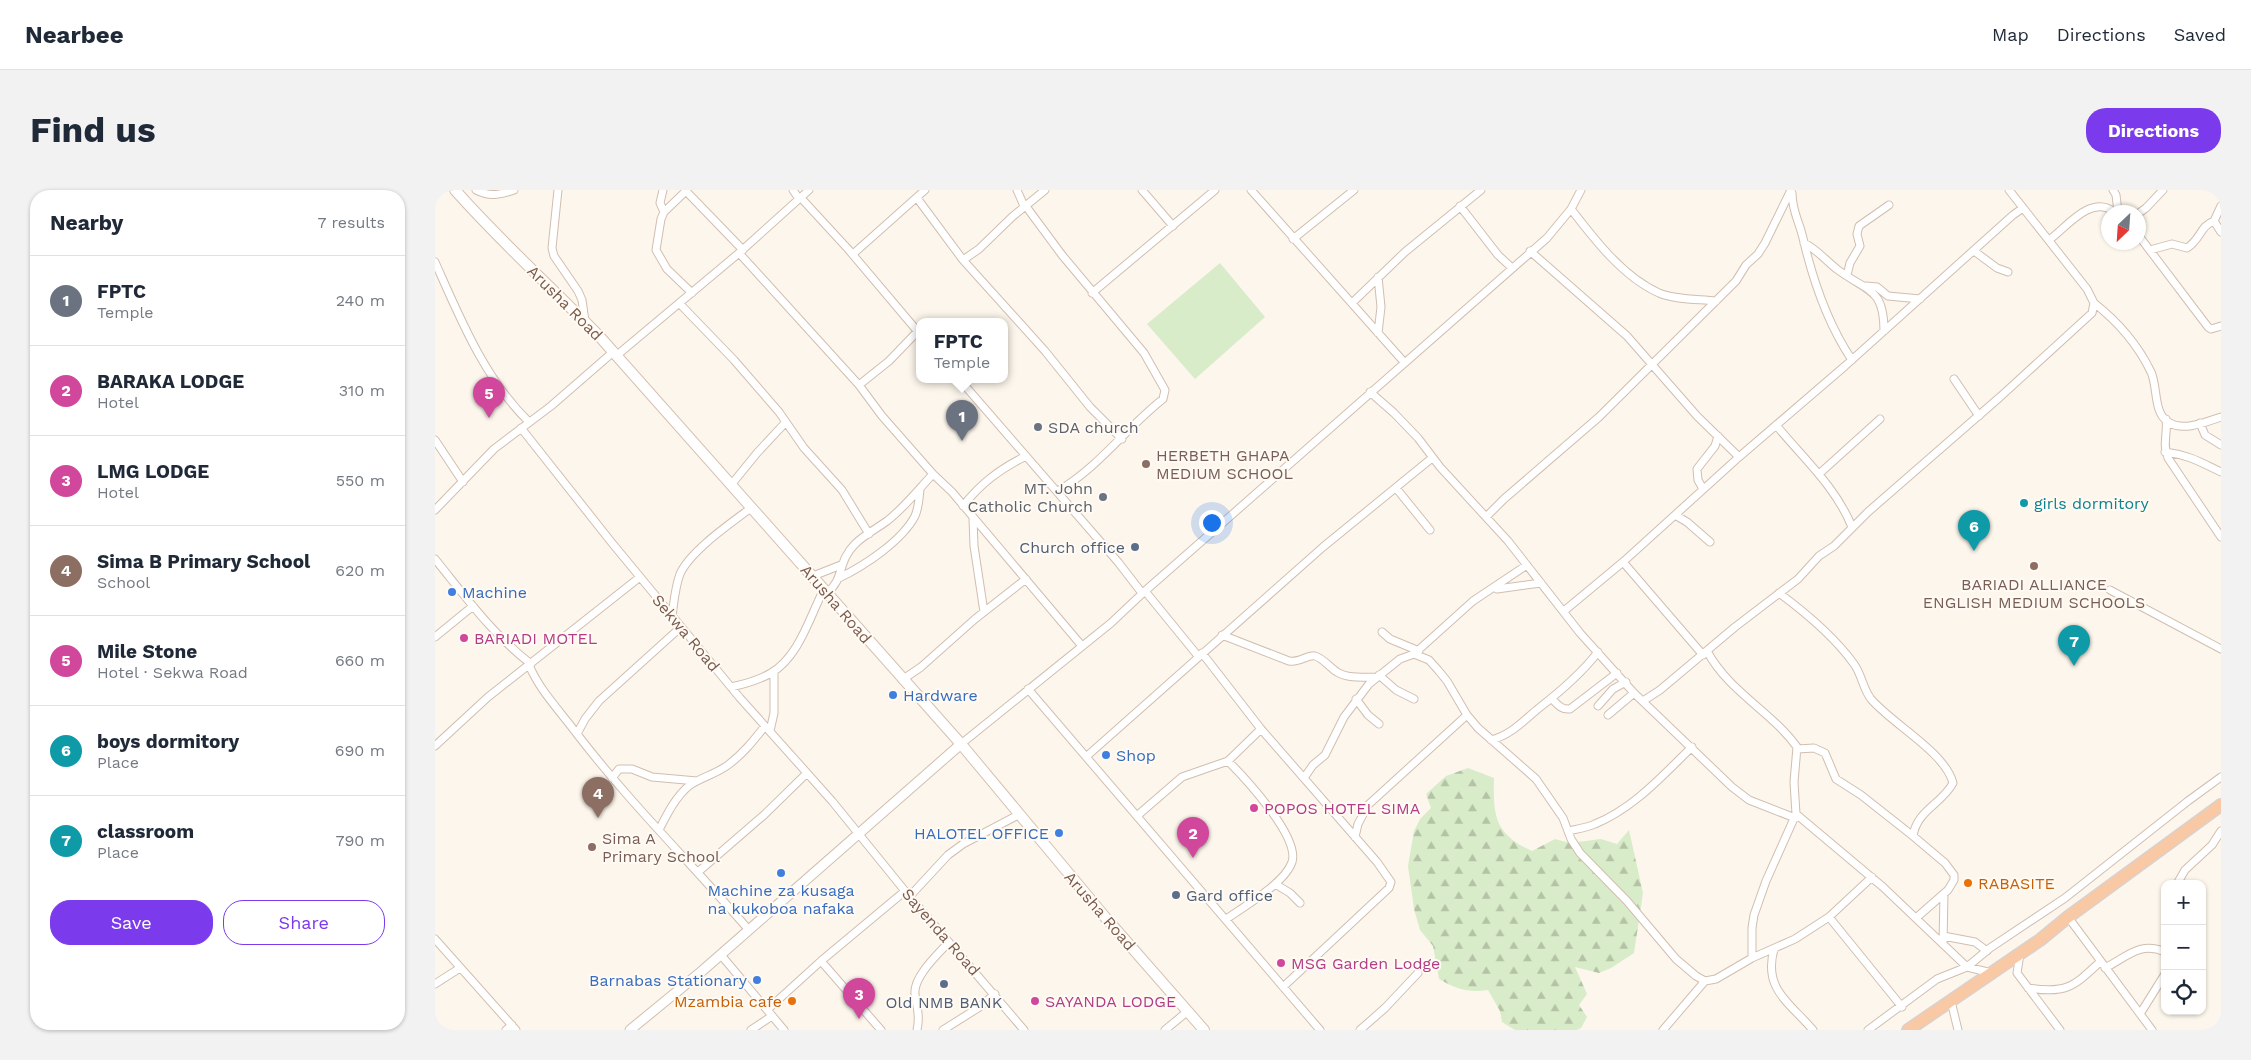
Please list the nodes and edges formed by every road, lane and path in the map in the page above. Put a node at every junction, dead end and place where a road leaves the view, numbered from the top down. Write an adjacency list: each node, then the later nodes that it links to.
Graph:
1 (455, 190): 62 (main road, Arusha Road)
2 (476, 190): 3 (street)
3 (514, 190)
4 (558, 190): 62 (street)
5 (663, 190): 35 (street)
6 (793, 190): 25 (street)
7 (809, 190): 25 (street)
8 (925, 190): 23 (street)
9 (1017, 190): 28 (street)
10 (1045, 190): 28 (street)
11 (1142, 190): 37 (street)
12 (1215, 190): 37 (street)
13 (1251, 190): 39 (street)
14 (1353, 190): 39 (street)
15 (1466, 190): 24 (street)
16 (1481, 190): 24 (street)
17 (1581, 190): 34 (street)
18 (1791, 190): 41 (street); 58 (street)
19 (2009, 190): 33 (street)
20 (2113, 190): 27 (street)
21 (2163, 190): 31 (street)
22 (686, 191): 35 (street); 46 (street)
23 (917, 198): 47 (street); 48 (street)
24 (1470, 198): 29 (street)
25 (800, 199): 46 (street); 47 (street)
26 (1889, 205): 52 (street)
27 (2116, 205)
28 (1025, 206): 48 (street); 56 (street)
29 (1460, 206): 50 (street); 53 (street)
30 (2101, 206): 40 (street)
31 (2146, 206)
32 (2221, 206): 36 (street)
33 (2023, 208): 40 (street); 45 (street)
34 (1571, 209): 44 (street); 58 (street)
35 (664, 212): 55 (street)
36 (2214, 221): 38 (street); 43 (street)
37 (1173, 226): 56 (street)
38 (2221, 232)
39 (1293, 238): 60 (street)
40 (2049, 240): 61 (street)
41 (1804, 243): 52 (street); 69 (street)
42 (2146, 245): 43 (street)
43 (2150, 250): 63 (street)
44 (1530, 251): 50 (street); 71 (street)
45 (1974, 251): 51 (street); 57 (street)
46 (741, 252): 55 (street); 74 (street)
47 (853, 254): 64 (street)
48 (963, 260): 86 (street)
49 (435, 262): 80 (street)
50 (1512, 268): 70 (street)
51 (2008, 272)
52 (1847, 275): 54 (street)
53 (1378, 277): 60 (street); 66 (street)
54 (1866, 286): 57 (street); 65 (street)
55 (692, 292): 59 (street)
56 (1092, 293): 86 (street)
57 (1920, 299): 65 (street)
58 (1716, 301): 71 (street)
59 (679, 303): 68 (street); 81 (street)
60 (1351, 303): 66 (street)
61 (2094, 303): 76 (street); 79 (street)
62 (585, 322): 68 (main road, Arusha Road)
63 (2221, 326)
64 (916, 328)
65 (1884, 332): 69 (street)
66 (1379, 333): 70 (street)
67 (916, 335): 74 (street)
68 (614, 354): 80 (street); 97 (main road, Arusha Road)
69 (1852, 360): 83 (street)
70 (1404, 362): 75 (street)
71 (1651, 364): 85 (street); 106 (street)
72 (1955, 379): 76 (street)
73 (963, 383): 90 (street)
74 (859, 385): 94 (street)
75 (1370, 392): 92 (street); 125 (street)
76 (1979, 416): 108 (street)
77 (2221, 416): 82 (street)
78 (1880, 419): 95 (street)
79 (2166, 419): 82 (street); 89 (street)
80 (529, 422): 84 (street)
81 (785, 423): 97 (street); 110 (street)
82 (2200, 423): 88 (street)
83 (1775, 425): 91 (street); 95 (street)
84 (521, 428): 96 (street); 118 (street, Sekwa Road)
85 (1718, 436): 91 (street); 100 (street)
86 (1122, 439): 101 (street)
87 (435, 440): 96 (street)
88 (2221, 445)
89 (2165, 452): 93 (street); 111 (street)
90 (1026, 456): 101 (street); 102 (street)
91 (1739, 456): 100 (street)
92 (1432, 458): 98 (street); 106 (street)
93 (2221, 472)
94 (933, 474): 99 (street); 102 (street)
95 (1819, 474): 108 (street)
96 (463, 482): 104 (street)
97 (731, 485): 103 (main road, Arusha Road)
98 (1396, 488): 109 (street); 133 (street)
99 (920, 489): 110 (street); 119 (street)
100 (1703, 490): 105 (street)
101 (1058, 491): 125 (street)
102 (963, 506): 107 (street)
103 (751, 508): 117 (main road, Arusha Road); 130 (street)
104 (435, 510)
105 (1675, 515): 112 (street); 114 (street)
106 (1486, 517): 116 (street)
107 (973, 518): 120 (street); 129 (street)
108 (1852, 527): 126 (street)
109 (1430, 530)
110 (869, 534): 115 (street)
111 (2221, 537)
112 (1709, 542)
113 (435, 559): 127 (street)
114 (1623, 562): 128 (street); 139 (street)
115 (841, 565): 117 (street); 119 (street)
116 (1527, 565): 121 (street); 122 (street)
117 (813, 576): 124 (main road, Arusha Road)
118 (639, 577): 130 (street, Sekwa Road); 141 (street)
119 (839, 578): 124 (street)
120 (1026, 579): 129 (street); 135 (street)
121 (1541, 583): 122 (street); 128 (street)
122 (1492, 590): 137 (street)
123 (2110, 590): 136 (street)
124 (826, 591): 142 (street); 145 (main road, Arusha Road)
125 (1143, 592): 135 (street); 140 (street)
126 (1779, 593): 139 (street); 182 (street)
127 (473, 606): 134 (street); 141 (street)
128 (1564, 611): 138 (street)
129 (984, 612): 145 (street)
130 (672, 616): 131 (street, Sekwa Road)
131 (681, 627): 147 (street, Sekwa Road); 160 (street)
132 (1382, 632): 137 (street)
133 (1222, 634): 140 (street); 144 (street)
134 (435, 637)
135 (1081, 646): 148 (street)
136 (2221, 649)
137 (1416, 652): 144 (street); 155 (street)
138 (1598, 652): 143 (street); 152 (street)
139 (1705, 653): 153 (street); 165 (street)
140 (1200, 654): 159 (street); 166 (street)
141 (530, 664): 160 (street); 163 (street)
142 (774, 672): 147 (street); 158 (street)
143 (1617, 673): 146 (street); 152 (street)
144 (1378, 676): 150 (street); 151 (street)
145 (902, 680): 162 (main road, Arusha Road)
146 (1626, 682): 149 (street); 154 (street)
147 (731, 687): 158 (street, Sekwa Road)
148 (1029, 689): 162 (street); 166 (street)
149 (1634, 693): 153 (street); 156 (street)
150 (1357, 699): 157 (street); 171 (street)
151 (1414, 699)
152 (1552, 699): 161 (street)
153 (1643, 701): 164 (street)
154 (1598, 706)
155 (1467, 715): 161 (street); 181 (street)
156 (1608, 715)
157 (1379, 724)
158 (767, 728): 168 (street, Sekwa Road); 172 (street)
159 (1261, 729): 167 (street); 171 (street)
160 (577, 734): 170 (street)
161 (1491, 740): 178 (street)
162 (961, 744): 174 (main road, Arusha Road); 180 (street)
163 (435, 746)
164 (1692, 747): 176 (street); 178 (street)
165 (1797, 749): 176 (street); 182 (street)
166 (1087, 756): 175 (street)
167 (1228, 761): 175 (street); 186 (street)
168 (807, 772): 180 (street, Sekwa Road); 183 (street)
169 (2221, 777): 199 (street)
170 (612, 778): 172 (street); 177 (street)
171 (1304, 778): 181 (street)
172 (699, 780): 177 (street)
173 (2221, 805): 191 (highway)
174 (1020, 814): 187 (street); 219 (main road, Arusha Road)
175 (1138, 815): 193 (street)
176 (1795, 816): 184 (street); 203 (street)
177 (659, 830): 183 (street)
178 (1568, 831): 211 (street)
179 (2221, 831): 185 (street)
180 (857, 834): 187 (street, Sayenda Road); 194 (street)
181 (1355, 836): 213 (street)
182 (1913, 836): 188 (street)
183 (698, 872): 194 (street)
184 (1872, 877): 190 (street); 192 (street)
185 (2179, 880)
186 (1275, 884): 189 (street); 193 (street)
187 (907, 894): 197 (street, Sayenda Road); 204 (street)
188 (1944, 894): 192 (street); 196 (street)
189 (1300, 903)
190 (1829, 917): 198 (street); 217 (street)
191 (2068, 917): 201 (highway); 205 (street)
192 (1916, 918): 196 (street)
193 (1226, 919): 213 (street)
194 (748, 929): 202 (street)
195 (435, 939): 207 (street)
196 (1943, 940): 199 (street); 206 (street)
197 (949, 942): 215 (street, Sayenda Road); 227 (street)
198 (1775, 949): 203 (street); 235 (street)
199 (1987, 951): 206 (street)
200 (2161, 951): 205 (street)
201 (2020, 954): 209 (highway); 214 (street)
202 (721, 955): 218 (street); 223 (street)
203 (1753, 958): 211 (street)
204 (821, 962): 218 (street); 226 (street)
205 (2103, 965): 214 (street); 220 (street)
206 (1967, 967): 209 (street); 217 (street)
207 (460, 968): 212 (street); 222 (street)
208 (1418, 973): 233 (street)
209 (1993, 973): 216 (highway)
210 (2161, 980): 220 (street)
211 (1705, 981): 234 (street)
212 (435, 984)
213 (1283, 987): 232 (street)
214 (2028, 988): 239 (street)
215 (995, 994): 228 (street); 229 (street, Sayenda Road)
216 (1951, 1001): 237 (highway); 238 (street)
217 (1902, 1007): 236 (street)
218 (767, 1010): 221 (street)
219 (1188, 1011): 230 (street); 231 (main road, Arusha Road)
220 (2140, 1014): 240 (street)
221 (772, 1016): 224 (street); 225 (street)
222 (511, 1028)
223 (630, 1030)
224 (751, 1030)
225 (784, 1030)
226 (881, 1030)
227 (917, 1030)
228 (943, 1030)
229 (1025, 1030)
230 (1165, 1030)
231 (1204, 1030)
232 (1320, 1030)
233 (1360, 1030)
234 (1663, 1030)
235 (1813, 1030)
236 (1868, 1030)
237 (1908, 1030)
238 (1958, 1030)
239 (2060, 1030)
240 (2152, 1030)

